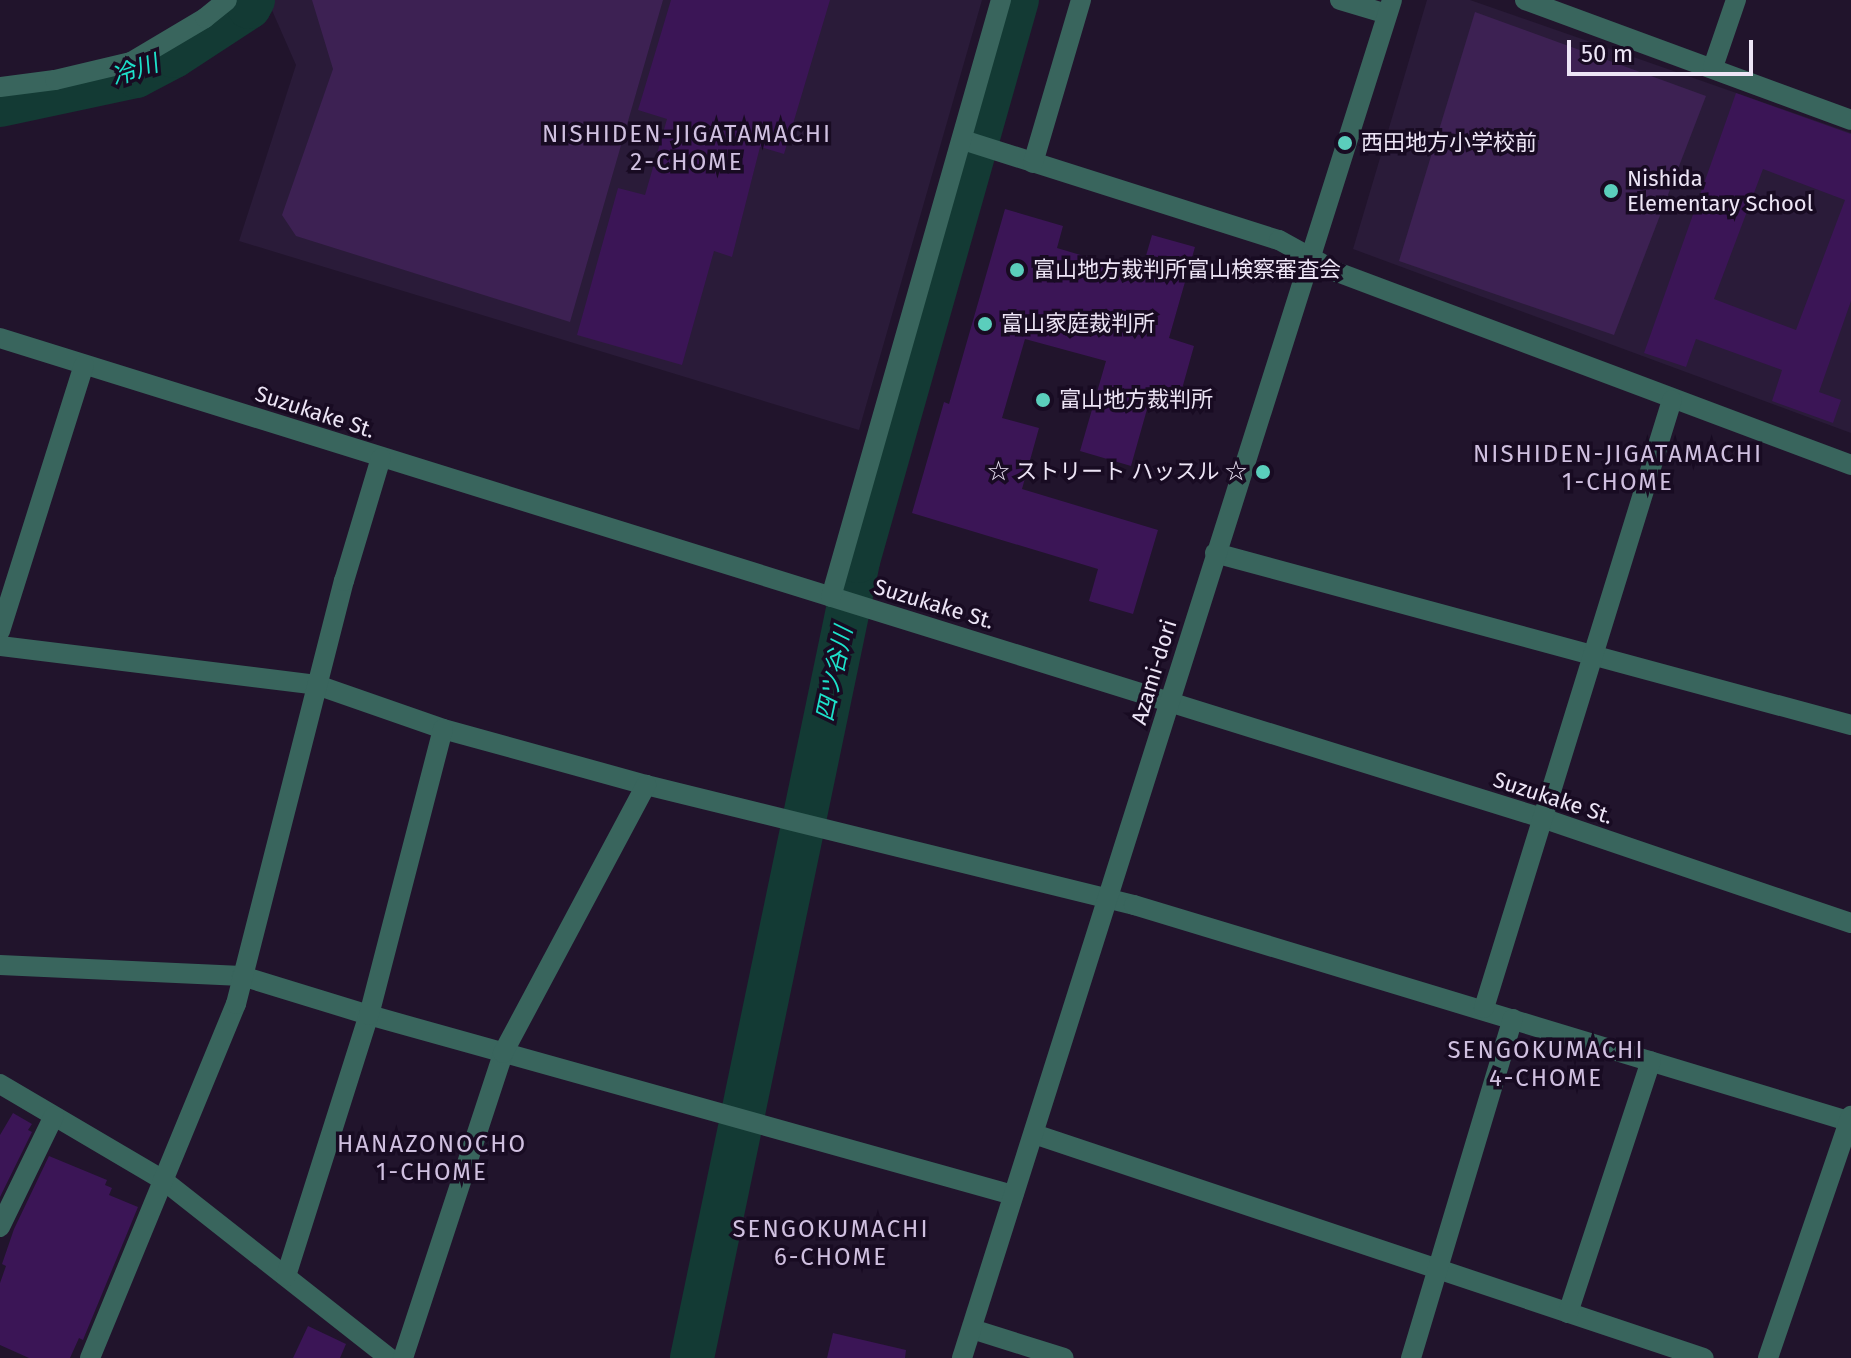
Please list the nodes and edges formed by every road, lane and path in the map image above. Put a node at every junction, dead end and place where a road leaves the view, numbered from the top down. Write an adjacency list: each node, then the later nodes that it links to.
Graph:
1 (227, 0): 9 (street)
2 (1001, 0): 11 (street)
3 (1081, 0): 12 (street)
4 (1340, 0): 7 (street)
5 (1525, 0): 8 (street)
6 (1736, 0): 8 (street)
7 (1390, 7): 13 (street, Azami-dori)
8 (1713, 67): 10 (street)
9 (0, 87)
10 (1851, 120)
11 (963, 140): 12 (street); 20 (street)
12 (1033, 163): 13 (street)
13 (1309, 257): 16 (street); 19 (street, Azami-dori)
14 (0, 338): 15 (street, Suzukake St.)
15 (84, 365): 17 (street, Suzukake St.); 21 (street)
16 (1672, 400): 18 (street); 23 (street)
17 (381, 458): 20 (street, Suzukake St.); 24 (street)
18 (1851, 465)
19 (1215, 553): 23 (street); 25 (street, Azami-dori)
20 (831, 597): 25 (street, Suzukake St.)
21 (0, 631)
22 (0, 646): 24 (street)
23 (1595, 657): 26 (street); 29 (street)
24 (317, 685): 27 (street); 33 (street)
25 (1170, 702): 29 (street, Suzukake St.); 30 (street, Azami-dori)
26 (1851, 725)
27 (443, 729): 28 (street); 35 (street)
28 (646, 785): 30 (street); 37 (street)
29 (1545, 819): 31 (street, Suzukake St.); 34 (street)
30 (1108, 899): 34 (street); 42 (street, Azami-dori)
31 (1851, 923)
32 (0, 965): 33 (street)
33 (242, 976): 35 (street); 43 (street)
34 (1484, 1008): 36 (street)
35 (369, 1015): 37 (street); 47 (street)
36 (1513, 1019): 38 (street); 46 (street)
37 (503, 1053): 44 (street); 52 (street)
38 (1651, 1061): 41 (street); 48 (street)
39 (0, 1084): 40 (street)
40 (54, 1116): 43 (street); 45 (street)
41 (1850, 1120): 57 (street)
42 (1034, 1134): 44 (street, Azami-dori); 46 (street)
43 (163, 1180): 47 (street); 50 (street)
44 (1013, 1195): 49 (street, Azami-dori)
45 (0, 1227)
46 (1439, 1270): 48 (street); 55 (street)
47 (286, 1276): 51 (street)
48 (1568, 1313): 56 (street)
49 (972, 1329): 53 (street, Azami-dori); 54 (street)
50 (90, 1358)
51 (389, 1358)
52 (403, 1358)
53 (962, 1358)
54 (1064, 1358)
55 (1411, 1358)
56 (1704, 1358)
57 (1768, 1358)

